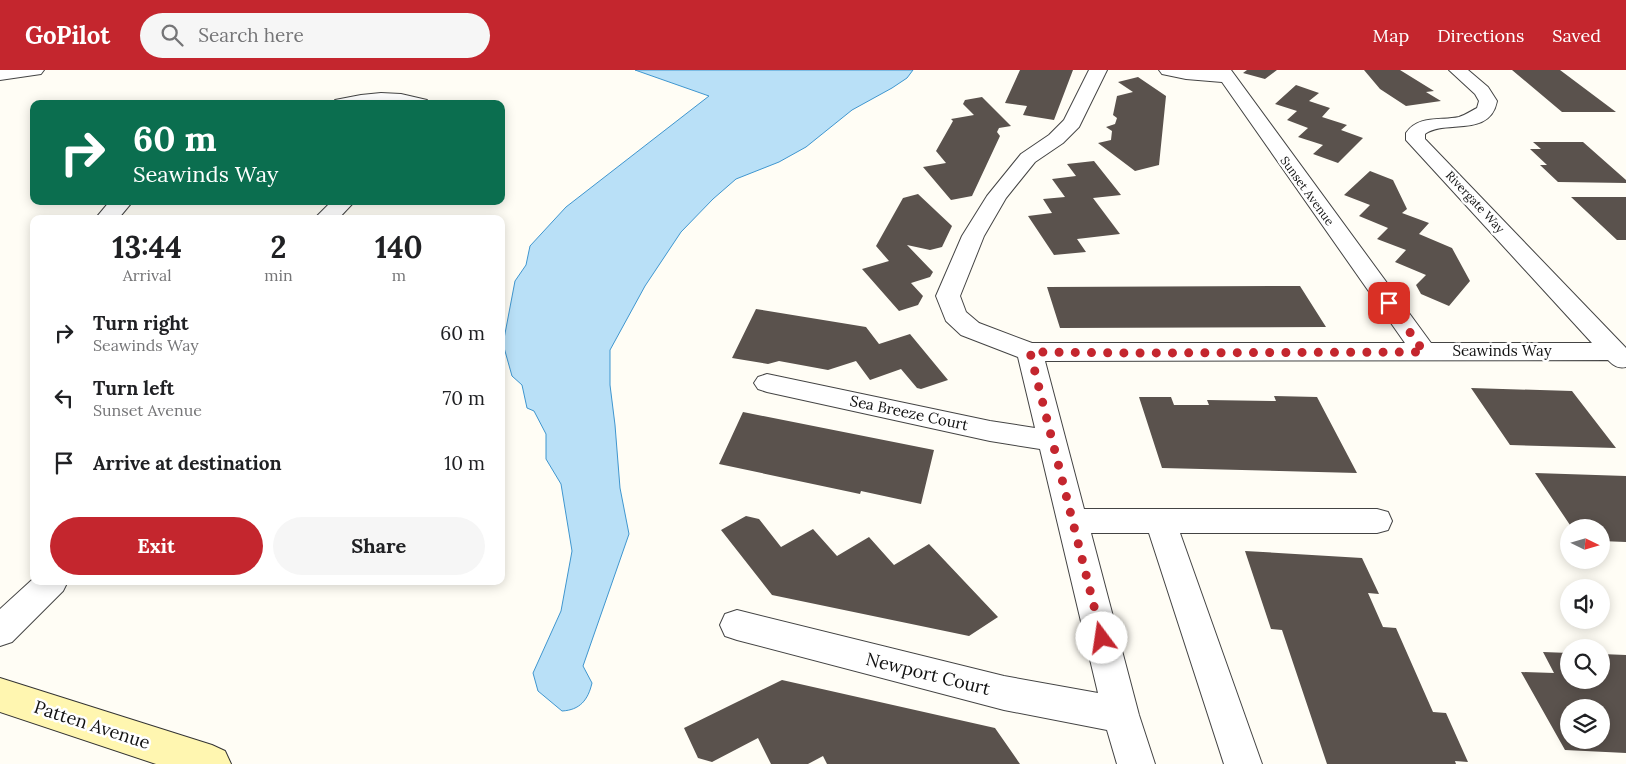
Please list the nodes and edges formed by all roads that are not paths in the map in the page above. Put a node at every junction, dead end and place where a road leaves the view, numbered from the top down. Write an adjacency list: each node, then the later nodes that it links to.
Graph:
1 (35, 70): 6 (street)
2 (1098, 70): 13 (street)
3 (1168, 70): 5 (street, Sunset Avenue)
4 (1458, 70): 15 (street, Rivergate Way)
5 (1225, 74): 14 (street, Sunset Avenue)
6 (0, 75)
7 (372, 100): 8 (street)
8 (408, 100)
9 (118, 205): 11 (street)
10 (340, 205): 12 (street)
11 (109, 215)
12 (330, 215)
13 (1030, 352): 14 (street, Seawinds Way); 17 (street)
14 (1424, 352): 15 (street, Seawinds Way)
15 (1620, 357)
16 (767, 383): 17 (street, Sea Breeze Court)
17 (1052, 441): 18 (street)
18 (1073, 521): 20 (street); 25 (street)
19 (1377, 521): 20 (street)
20 (1161, 522): 28 (street)
21 (48, 585): 23 (street)
22 (737, 625): 25 (street, Newport Court)
23 (0, 631)
24 (0, 695): 26 (street, Patten Avenue)
25 (1121, 716): 27 (street)
26 (212, 764)
27 (1136, 764)
28 (1243, 764)

